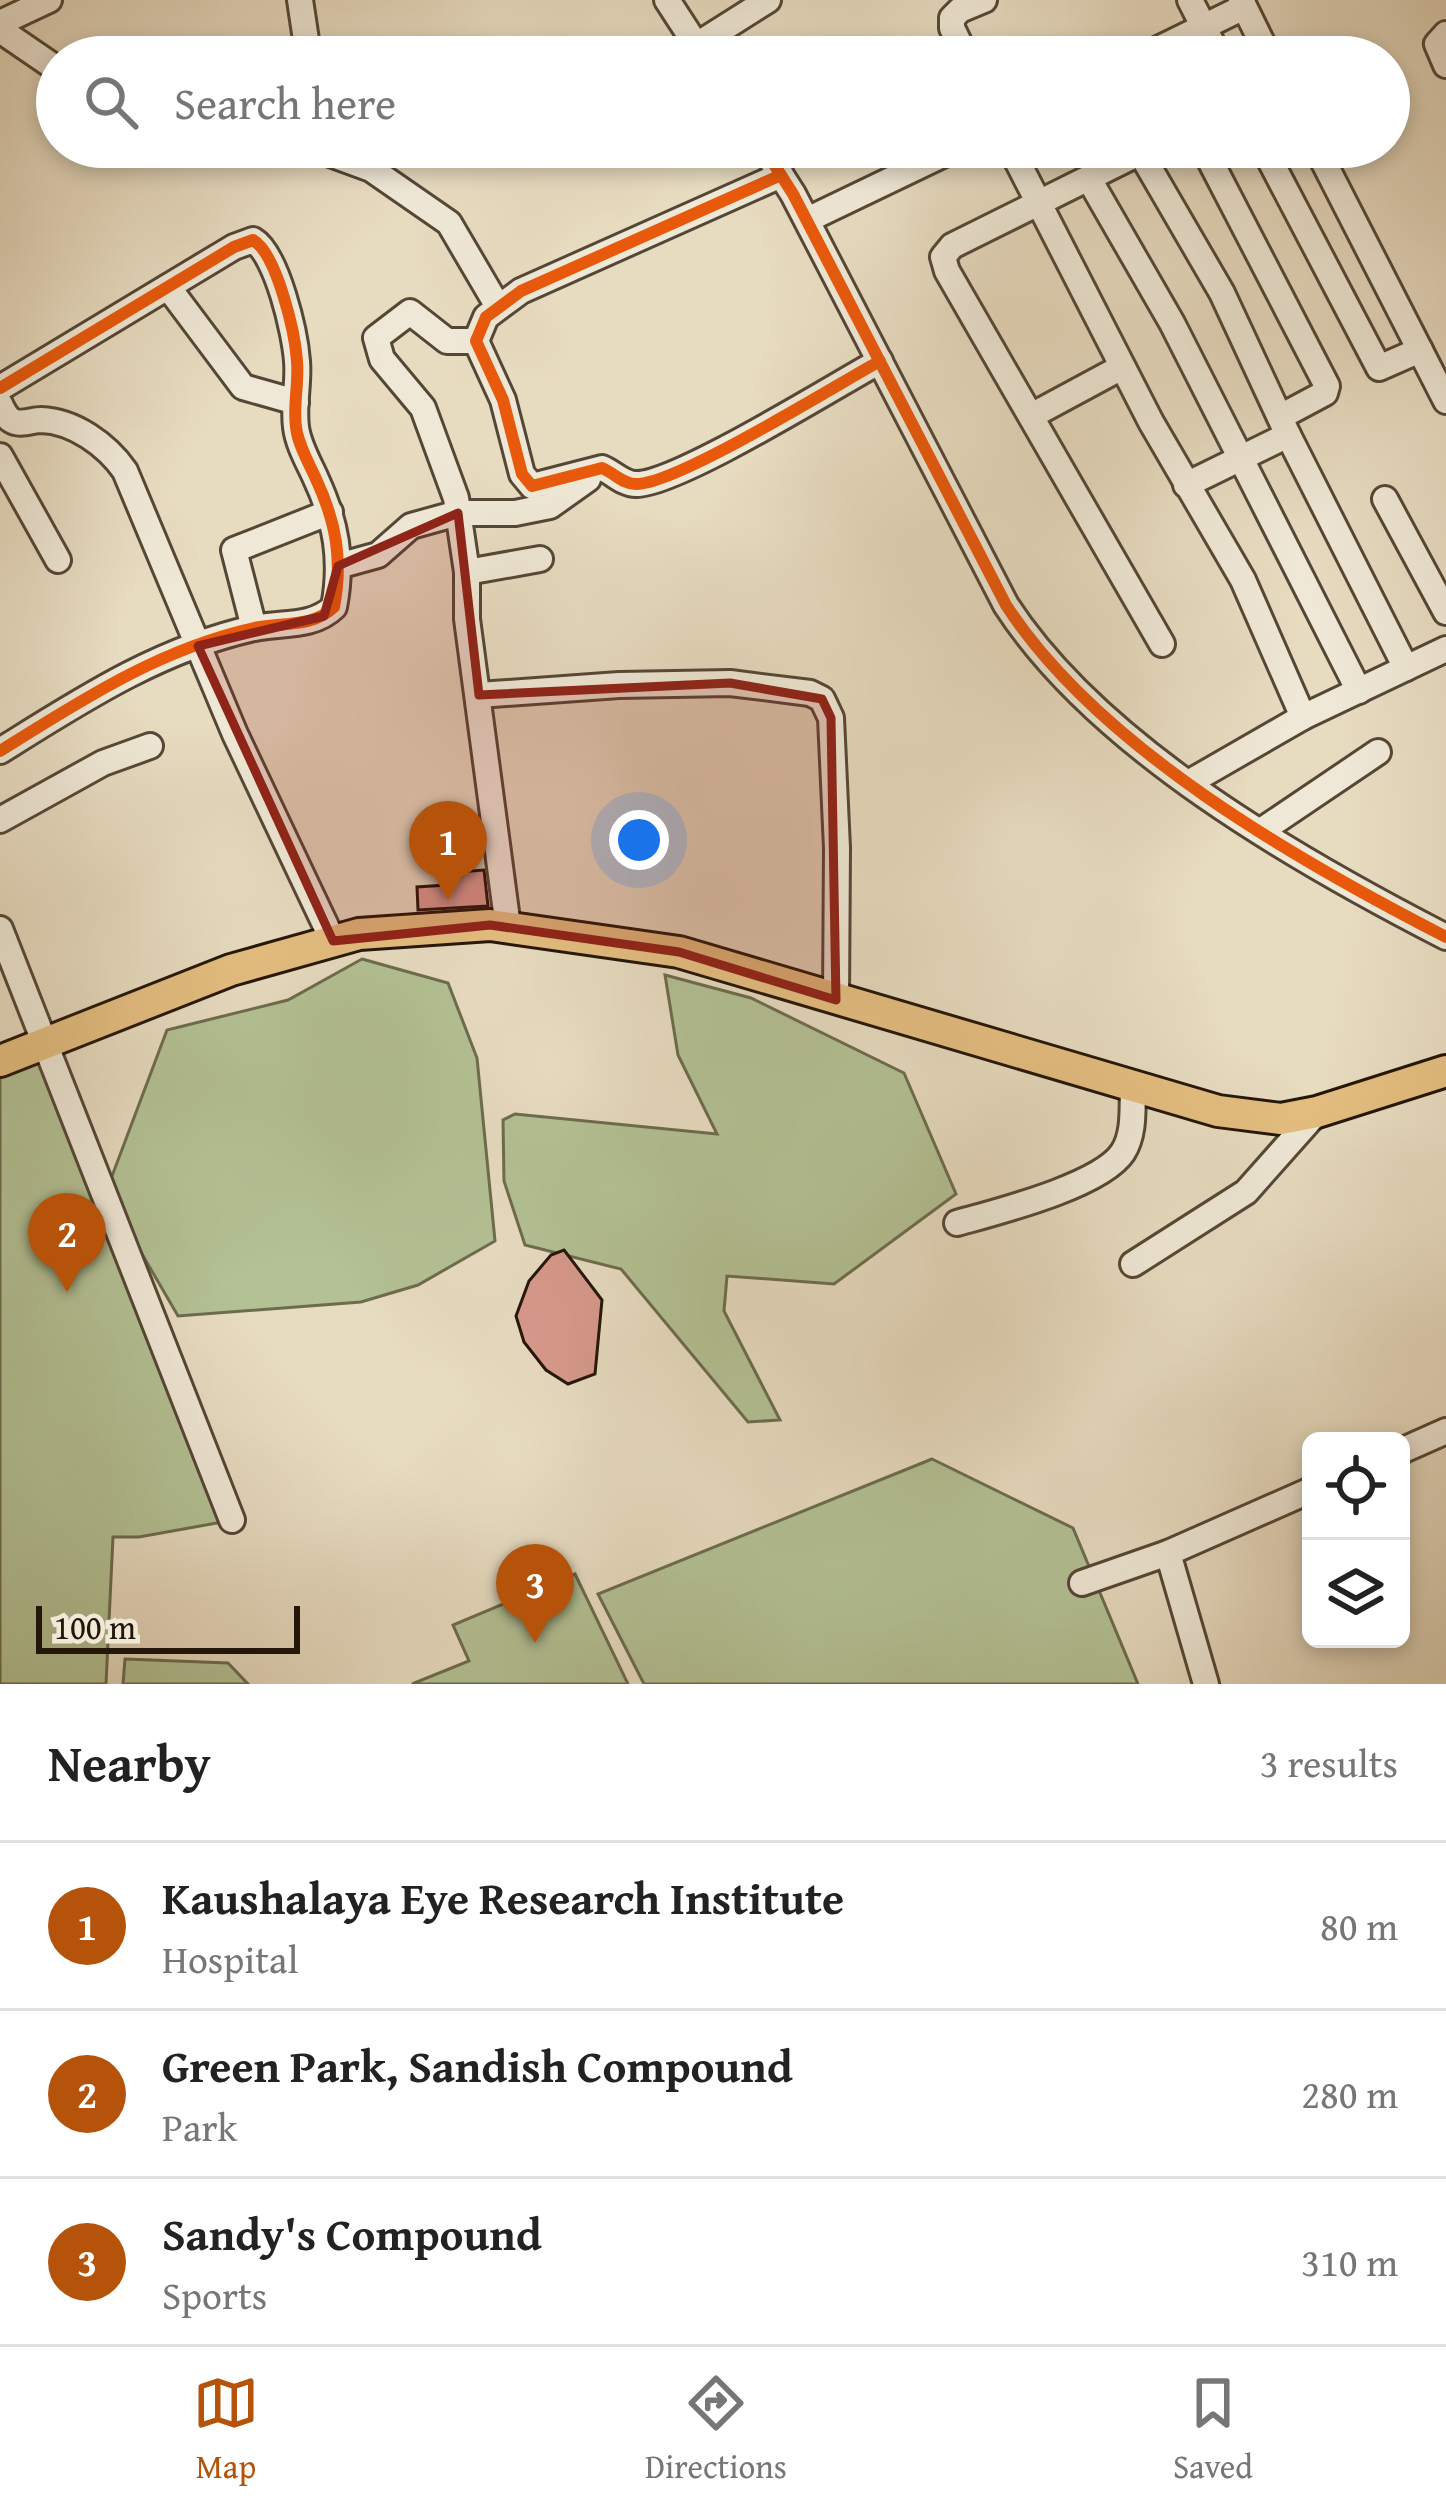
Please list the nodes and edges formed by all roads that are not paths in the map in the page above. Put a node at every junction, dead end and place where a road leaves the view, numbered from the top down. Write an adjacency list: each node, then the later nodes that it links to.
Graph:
1 (49, 0): 9 (street)
2 (300, 0): 12 (street)
3 (667, 0): 13 (street)
4 (768, 0): 14 (street)
5 (983, 0): 8 (street)
6 (1190, 0): 10 (street)
7 (1242, 3): 10 (street); 17 (street)
8 (948, 9)
9 (0, 27): 18 (street)
10 (1204, 27): 15 (street); 16 (street)
11 (1446, 34): 19 (street)
12 (306, 36)
13 (690, 36)
14 (720, 36)
15 (1185, 36)
16 (1208, 36)
17 (1258, 36)
18 (36, 54)
19 (1446, 65)
20 (368, 168): 34 (street)
21 (777, 168): 29 (street)
22 (915, 168): 32 (street)
23 (1019, 168): 31 (street)
24 (1111, 168): 30 (street)
25 (1156, 168): 44 (street)
26 (1214, 168): 44 (street)
27 (1274, 168): 36 (street)
28 (1327, 168): 36 (street)
29 (782, 175): 32 (street); 34 (street)
30 (1089, 179): 31 (street); 46 (street)
31 (1037, 207): 38 (street); 43 (street)
32 (807, 220): 37 (street)
33 (168, 287): 39 (street); 41 (street); 41 (street)
34 (497, 305): 35 (street)
35 (476, 341): 47 (street); 51 (street)
36 (1420, 350): 40 (street)
37 (880, 361): 47 (street); 68 (street)
38 (1122, 367): 43 (street); 48 (street)
39 (0, 388)
40 (1446, 401)
41 (296, 402): 50 (street)
42 (0, 404): 59 (street)
43 (1031, 416): 58 (street)
44 (1284, 426): 46 (street); 61 (street)
45 (0, 455): 53 (street)
46 (1239, 459): 48 (street); 62 (street)
47 (602, 468): 51 (street)
48 (1186, 485): 64 (street)
49 (1385, 499): 56 (street)
50 (330, 512): 54 (street); 57 (street)
51 (458, 513): 54 (street); 55 (street)
52 (540, 559): 55 (street)
53 (58, 560)
54 (338, 566): 57 (street)
55 (467, 572): 63 (street)
56 (1446, 612)
57 (254, 628): 59 (street)
58 (1162, 644)
59 (198, 646): 66 (street); 74 (street)
60 (1446, 649): 61 (street)
61 (1406, 668): 62 (street)
62 (1358, 691): 64 (street)
63 (479, 695): 71 (street); 75 (street)
64 (1303, 717): 68 (street)
65 (150, 746): 69 (street)
66 (0, 752)
67 (1378, 752): 70 (street)
68 (1190, 782): 70 (street)
69 (0, 820)
70 (1261, 831): 73 (street)
71 (508, 927): 74 (main road); 75 (main road)
72 (0, 929): 76 (street)
73 (1446, 938)
74 (333, 941): 76 (main road)
75 (836, 1000): 79 (main road)
76 (47, 1041): 77 (main road); 86 (street)
77 (0, 1061)
78 (1446, 1071): 80 (main road)
79 (1132, 1086): 80 (main road); 81 (street)
80 (1316, 1112): 82 (street)
81 (957, 1223)
82 (1132, 1264)
83 (1446, 1431): 84 (street)
84 (1410, 1446)
85 (1302, 1494): 87 (street)
86 (232, 1520)
87 (1168, 1553): 88 (street); 89 (street)
88 (1082, 1583)
89 (1206, 1684)

